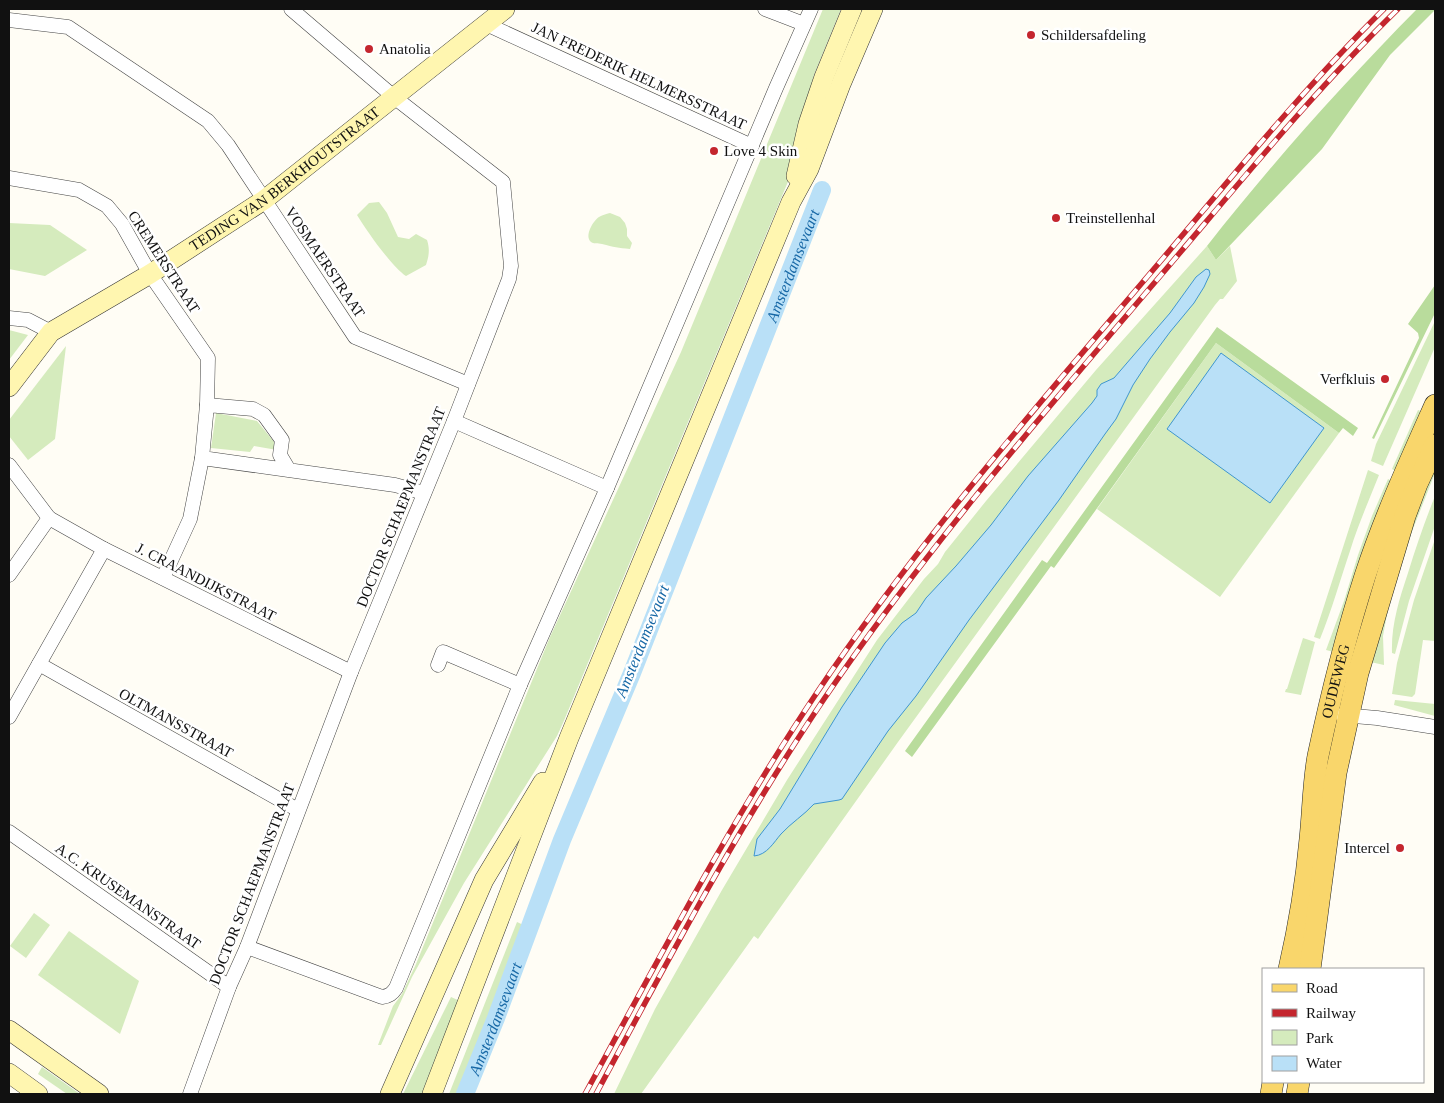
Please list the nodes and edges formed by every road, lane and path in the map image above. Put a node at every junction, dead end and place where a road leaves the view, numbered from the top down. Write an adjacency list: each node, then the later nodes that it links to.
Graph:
1 (291, 9): 10 (street, DOCTOR SCHAEPMANSTRAAT)
2 (505, 9): 8 (main road, TEDING VAN BERKHOUTSTRAAT)
3 (765, 9): 9 (street)
4 (811, 9): 9 (street)
5 (852, 9): 14 (main road)
6 (872, 9): 14 (main road)
7 (9, 20): 13 (street, VOSMAERSTRAAT)
8 (486, 24): 10 (main road, TEDING VAN BERKHOUTSTRAAT); 11 (street, JAN FREDERIK HELMERSSTRAAT)
9 (804, 24): 11 (street)
10 (394, 97): 13 (main road, TEDING VAN BERKHOUTSTRAAT); 18 (street, DOCTOR SCHAEPMANSTRAAT)
11 (752, 146): 27 (street)
12 (9, 178): 15 (street, CREMERSTRAAT)
13 (264, 200): 15 (main road, TEDING VAN BERKHOUTSTRAAT); 18 (street, VOSMAERSTRAAT)
14 (791, 202): 40 (main road)
15 (150, 274): 17 (main road, TEDING VAN BERKHOUTSTRAAT); 20 (street, CREMERSTRAAT)
16 (9, 318): 17 (street)
17 (51, 332): 19 (main road)
18 (468, 384): 22 (street, DOCTOR SCHAEPMANSTRAAT)
19 (9, 387)
20 (208, 405): 24 (street, CREMERSTRAAT); 26 (street)
21 (1435, 405): 37 (main road, OUDEWEG)
22 (454, 421): 27 (street); 28 (street, DOCTOR SCHAEPMANSTRAAT)
23 (1435, 445): 37 (main road, OUDEWEG)
24 (202, 458): 26 (street); 32 (street)
25 (9, 465): 29 (street)
26 (289, 470): 28 (street)
27 (607, 488): 36 (street)
28 (424, 493): 35 (street, DOCTOR SCHAEPMANSTRAAT)
29 (49, 518): 30 (street, J. CRAANDIJKSTRAAT); 31 (street)
30 (104, 549): 32 (street, J. CRAANDIJKSTRAAT); 33 (street)
31 (9, 575)
32 (163, 578): 35 (street, J. CRAANDIJKSTRAAT)
33 (39, 664): 38 (street); 41 (street, OLTMANSSTRAAT)
34 (438, 665): 36 (street)
35 (351, 672): 41 (street, DOCTOR SCHAEPMANSTRAAT)
36 (520, 685): 43 (street)
37 (1338, 715): 39 (street); 44 (main road, OUDEWEG); 45 (main road, OUDEWEG)
38 (9, 717)
39 (1435, 727)
40 (569, 738): 52 (main road); 53 (main road)
41 (298, 810): 43 (street, DOCTOR SCHAEPMANSTRAAT)
42 (9, 832): 46 (street, A.C. KRUSEMANSTRAAT)
43 (247, 947): 46 (street, DOCTOR SCHAEPMANSTRAAT)
44 (1289, 968)
45 (1310, 968)
46 (229, 987): 51 (street, DOCTOR SCHAEPMANSTRAAT)
47 (9, 1030): 50 (main road)
48 (9, 1073): 49 (main road)
49 (38, 1094)
50 (99, 1094)
51 (190, 1094)
52 (390, 1094)
53 (432, 1094)

